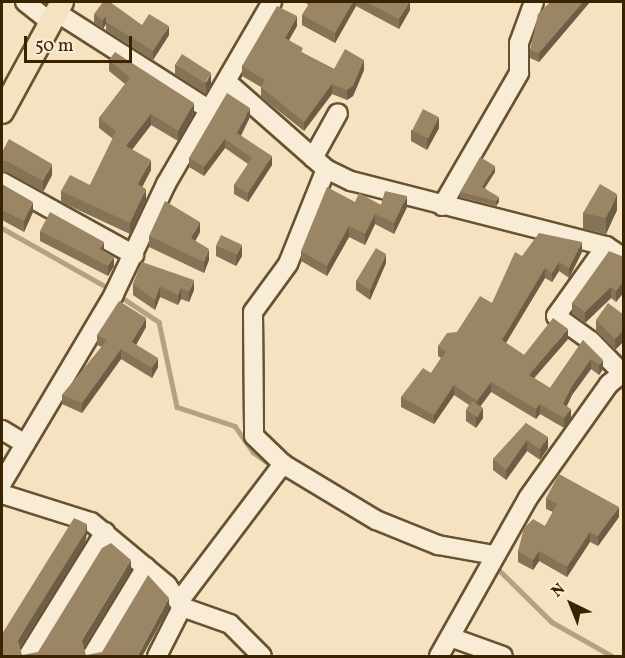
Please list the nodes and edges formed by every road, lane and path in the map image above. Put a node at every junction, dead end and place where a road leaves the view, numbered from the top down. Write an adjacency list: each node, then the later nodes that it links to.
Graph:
1 (25, 2): 4 (street)
2 (272, 2): 5 (street)
3 (534, 2): 11 (street)
4 (56, 12): 6 (street); 7 (main road)
5 (226, 82): 6 (street); 9 (street)
6 (210, 110): 13 (street)
7 (2, 112)
8 (338, 113): 9 (street)
9 (320, 163): 11 (street); 18 (street)
10 (2, 182): 13 (street)
11 (442, 206): 12 (street)
12 (606, 246): 14 (street); 15 (street)
13 (134, 255): 17 (street)
14 (624, 258)
15 (623, 373): 22 (street)
16 (2, 430): 17 (street)
17 (25, 444): 19 (street)
18 (283, 464): 22 (street); 24 (street)
19 (2, 483)
20 (2, 494): 21 (street)
21 (105, 532): 23 (street); 26 (street)
22 (494, 555): 25 (street)
23 (146, 567): 24 (street); 27 (street)
24 (181, 603): 28 (street); 29 (street)
25 (450, 637): 30 (street); 31 (street)
26 (28, 657)
27 (92, 657)
28 (157, 657)
29 (262, 657)
30 (439, 657)
31 (503, 657)

